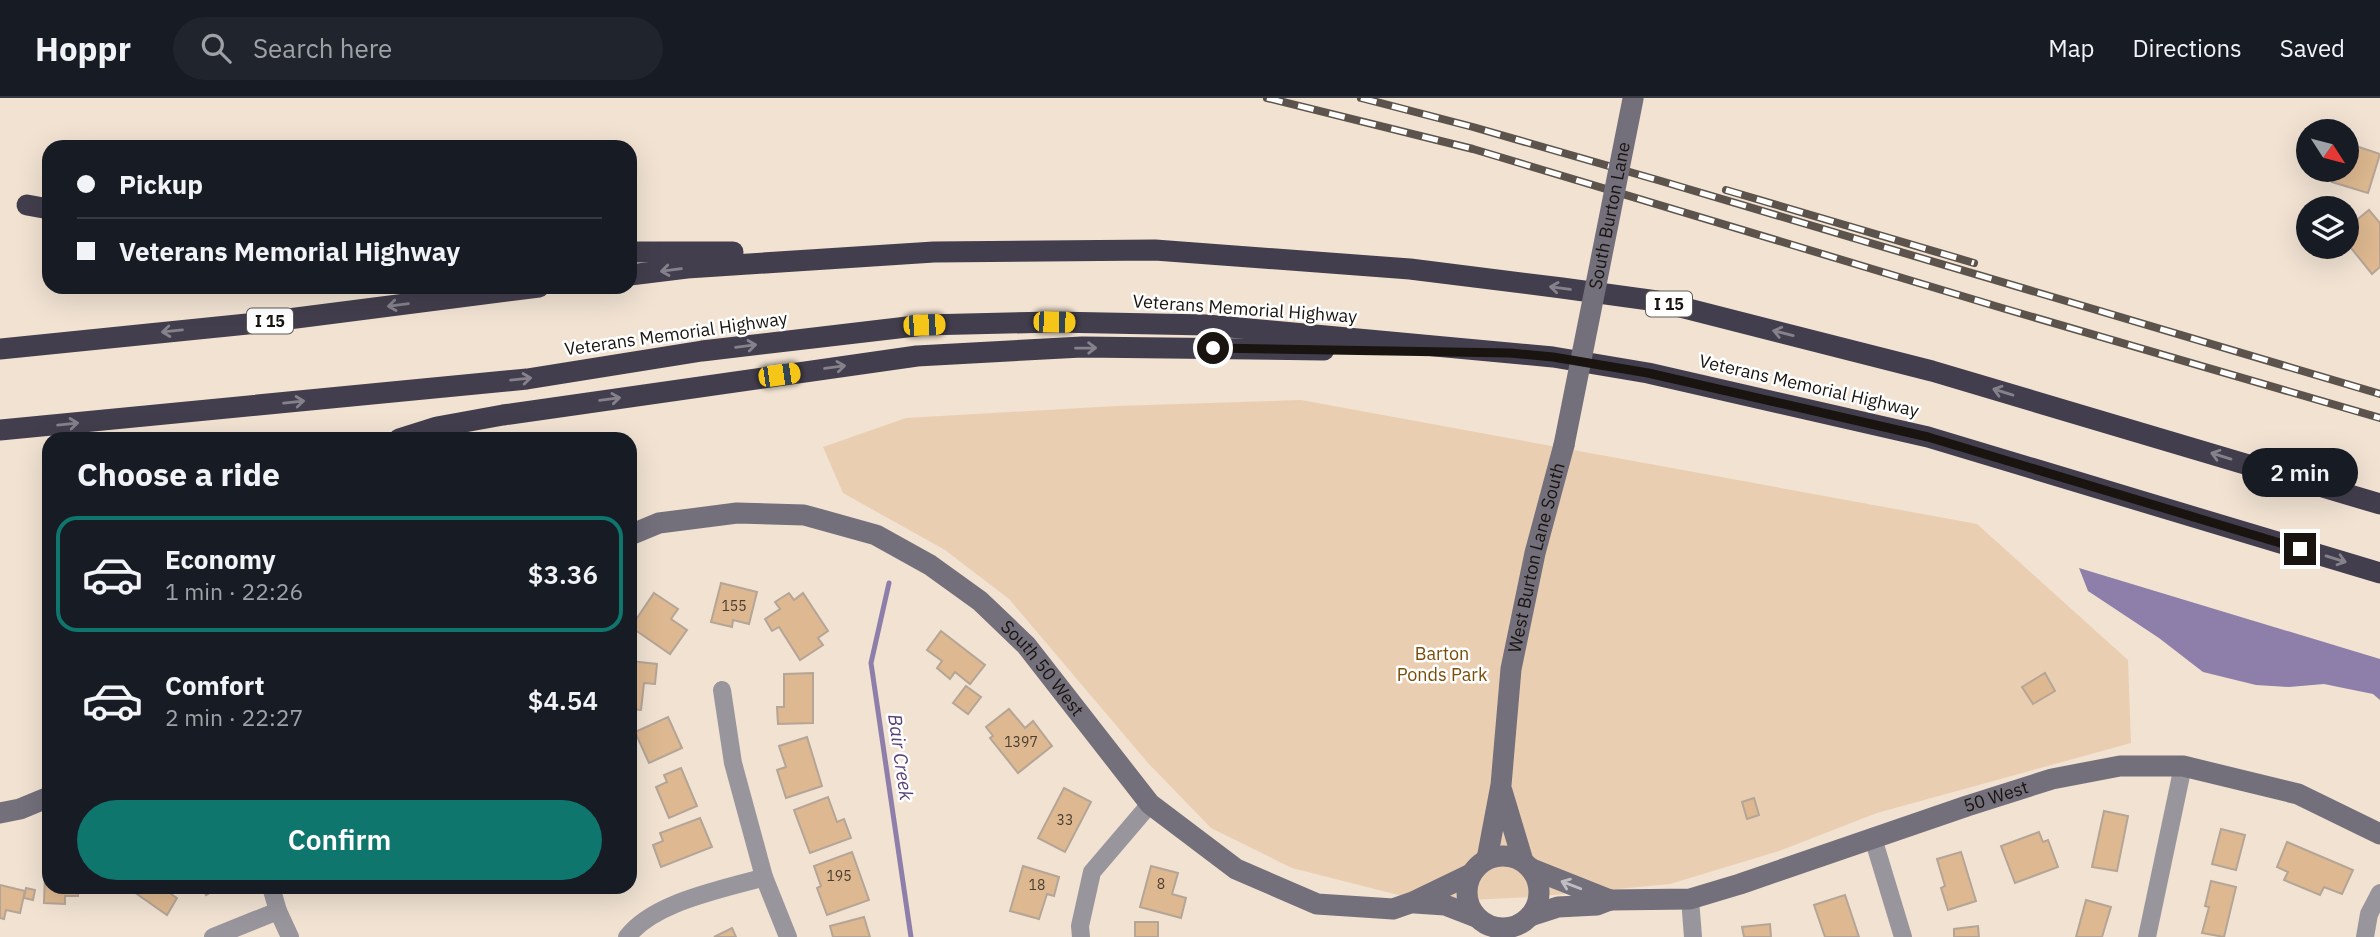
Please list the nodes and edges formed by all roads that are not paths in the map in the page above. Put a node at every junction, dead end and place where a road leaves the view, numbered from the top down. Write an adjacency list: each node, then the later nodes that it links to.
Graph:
1 (1633, 99): 8 (street, South Burton Lane, bridge)
2 (27, 205): 3 (highway)
3 (42, 208)
4 (637, 252): 5 (highway)
5 (934, 252): 6 (highway, I 15, one-way to 6); 13 (highway, I 15, one-way to 5)
6 (637, 274)
7 (483, 294): 9 (highway, I 15, one-way to 9)
8 (1587, 330): 18 (street, West Burton Lane South, bridge)
9 (0, 349)
10 (1510, 353): 11 (highway, Veterans Memorial Highway, one-way to 10); 12 (highway, one-way to 10); 15 (highway, Veterans Memorial Highway, one-way to 15)
11 (0, 430)
12 (421, 432)
13 (2380, 504)
14 (637, 531): 20 (street, South 50 West)
15 (2380, 573)
16 (722, 690): 27 (street)
17 (2183, 766): 22 (street, 50 West); 23 (street, 50 West); 43 (street)
18 (1500, 785): 24 (street, West Burton Lane South); 25 (street, West Burton Lane South)
19 (42, 800): 21 (street)
20 (1150, 804): 32 (street, South 50 West); 40 (street)
21 (0, 813)
22 (2380, 834)
23 (1873, 838): 30 (street, 50 West); 42 (street)
24 (1487, 859): 25 (street); 26 (street)
25 (1527, 865): 31 (street, 50 West, one-way to 25); 34 (street)
26 (1471, 874): 32 (street, South 50 West); 35 (street)
27 (764, 877): 38 (street); 39 (street)
28 (2380, 892): 44 (street)
29 (273, 894): 33 (street)
30 (1689, 899): 31 (street, 50 West); 41 (street)
31 (1610, 900): 34 (street, 50 West)
32 (1413, 902): 35 (street, South 50 West)
33 (278, 911): 36 (street); 37 (street)
34 (1523, 925): 35 (street)
35 (1484, 926)
36 (213, 937)
37 (290, 937)
38 (627, 937)
39 (788, 937)
40 (1081, 937)
41 (1693, 937)
42 (1903, 937)
43 (2147, 937)
44 (2365, 937)

